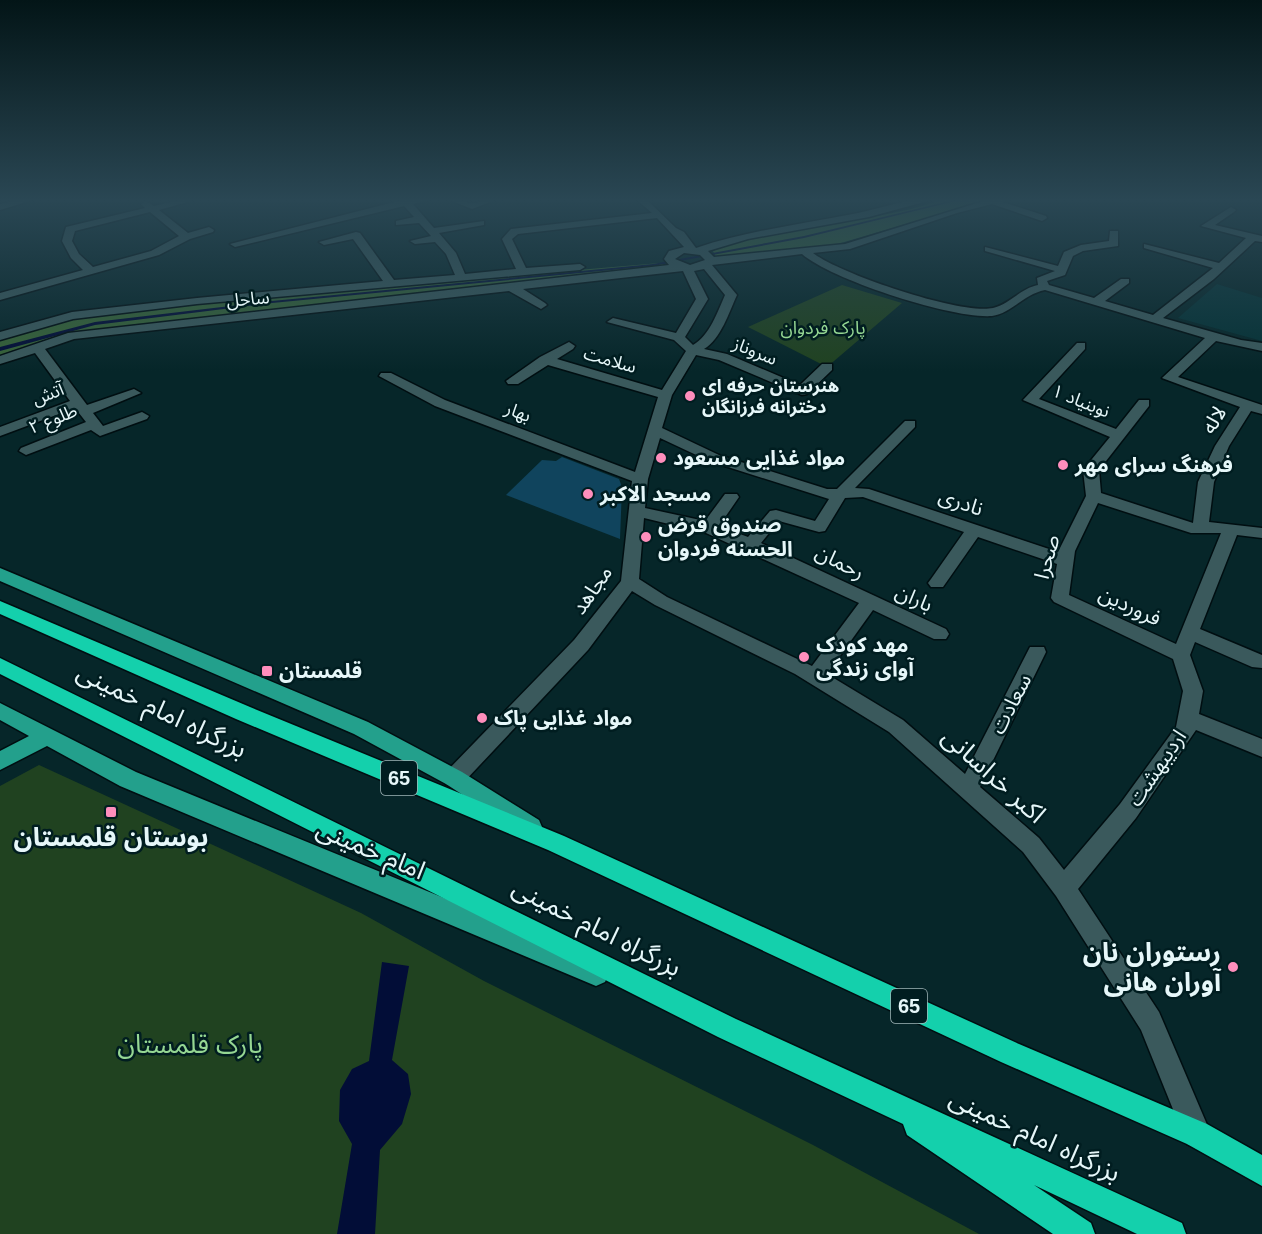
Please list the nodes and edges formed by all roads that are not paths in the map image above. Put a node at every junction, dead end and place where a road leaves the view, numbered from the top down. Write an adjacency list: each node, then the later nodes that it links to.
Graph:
1 (76, 257): 20 (street)
2 (143, 257): 20 (street)
3 (372, 257): 23 (street)
4 (452, 257): 21 (street)
5 (515, 257): 19 (street)
6 (658, 257): 19 (street, ساحل)
7 (674, 257): 16 (street)
8 (708, 257): 15 (street)
9 (765, 257): 15 (street, ساحل)
10 (811, 257): 25 (street)
11 (1015, 257): 18 (street)
12 (1067, 257): 18 (street)
13 (1185, 257): 17 (street)
14 (1235, 257): 17 (street)
15 (708, 263): 16 (street, ساحل); 38 (street, مجاهد)
16 (684, 267): 24 (street, ساحل); 33 (street)
17 (1221, 267): 29 (street)
18 (1062, 270): 25 (street)
19 (522, 271): 21 (street, ساحل)
20 (92, 272): 26 (street)
21 (461, 277): 23 (street, ساحل)
22 (1125, 281): 27 (street)
23 (390, 282): 31 (street, ساحل)
24 (511, 287): 28 (street); 36 (street, ساحل)
25 (1045, 287): 27 (street)
26 (0, 297)
27 (1094, 303): 29 (street)
28 (541, 305)
29 (1153, 320): 32 (street)
30 (613, 322): 33 (street)
31 (0, 336)
32 (1214, 336): 37 (street); 50 (street)
33 (679, 337): 38 (street)
34 (569, 346): 40 (street)
35 (1081, 346): 56 (street, نوبنیاد ۱)
36 (37, 347): 39 (street, ساحل); 49 (street, آتش)
37 (1262, 347)
38 (693, 350): 42 (street, سروناز); 47 (street, مجاهد)
39 (0, 360)
40 (545, 360): 43 (street, سلامت); 45 (street)
41 (603, 360): 43 (street)
42 (827, 367)
43 (588, 373): 47 (street, سلامت)
44 (386, 376): 58 (street, بهار)
45 (513, 381)
46 (134, 393): 49 (street)
47 (665, 394): 54 (street, مجاهد)
48 (1144, 403): 56 (street)
49 (82, 406): 53 (street); 55 (street, آتش)
50 (1255, 407): 63 (street, لاله)
51 (142, 416): 53 (street, طلوع ۲)
52 (910, 424): 59 (street)
53 (97, 428): 57 (street, طلوع ۲)
54 (655, 430): 58 (street, مجاهد); 59 (street, نادری)
55 (0, 432)
56 (1117, 435): 61 (street)
57 (26, 451)
58 (640, 479): 62 (street, مجاهد)
59 (840, 494): 65 (street, نادری); 68 (street)
60 (731, 496): 64 (street)
61 (1094, 496): 63 (street); 69 (street, صحرا)
62 (636, 511): 64 (street, رحمان); 71 (street, مجاهد)
63 (1200, 527): 66 (street)
64 (709, 528): 68 (street, رحمان)
65 (975, 529): 69 (street, نادری); 72 (street)
66 (1231, 529): 67 (street); 76 (street)
67 (1262, 533)
68 (750, 545): 74 (street, رحمان)
69 (1066, 561): 73 (street, صحرا)
70 (0, 574): 88 (main road)
71 (630, 582): 82 (street, اکبر خراسانی); 88 (street, مجاهد)
72 (937, 583)
73 (1060, 598): 79 (street, فروردین)
74 (869, 602): 77 (street, باران); 82 (street, رحمان)
75 (0, 607): 90 (highway, بزرگراه امام خمینی / 65)
76 (1190, 632): 79 (street); 80 (street)
77 (940, 634)
78 (1037, 652): 89 (street, سعادت)
79 (1181, 655): 84 (street, اردیبهشت)
80 (1259, 662)
81 (0, 665): 92 (highway, بزرگراه امام خمینی)
82 (815, 676): 89 (street, اکبر خراسانی)
83 (0, 711): 85 (main road, امام خمینی)
84 (1188, 718): 86 (street); 91 (street, اردیبهشت)
85 (47, 736): 87 (main road); 92 (main road, امام خمینی)
86 (1262, 748)
87 (0, 761)
88 (453, 778): 90 (main road)
89 (968, 789): 91 (street, اکبر خراسانی)
90 (556, 843): 94 (highway, 65)
91 (1064, 888): 94 (street, اکبر خراسانی)
92 (727, 1028): 93 (highway, بزرگراه امام خمینی)
93 (869, 1092): 96 (highway); 97 (highway, بزرگراه امام خمینی)
94 (1197, 1134): 95 (highway, 65)
95 (1262, 1171)
96 (1080, 1234)
97 (1171, 1234)

